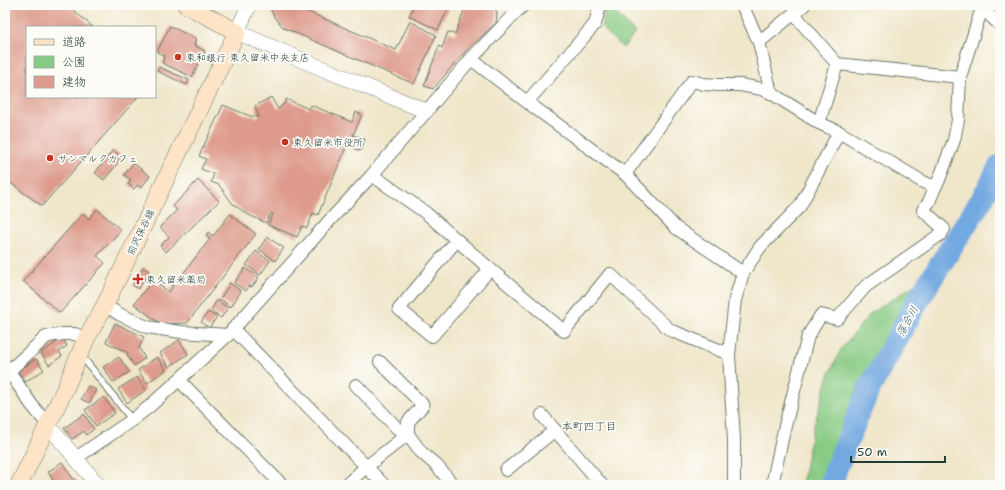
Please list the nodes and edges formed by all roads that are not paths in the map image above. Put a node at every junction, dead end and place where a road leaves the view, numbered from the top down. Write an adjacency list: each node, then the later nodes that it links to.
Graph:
1 (186, 5): 10 (main road)
2 (249, 5): 10 (street)
3 (596, 5): 16 (street)
4 (742, 5): 11 (street)
5 (804, 5): 8 (street)
6 (517, 7): 12 (street)
7 (982, 7): 9 (street); 14 (street)
8 (794, 14): 11 (street); 13 (street)
9 (1000, 25)
10 (237, 32): 17 (street); 26 (main road, 前沢保谷線)
11 (759, 42): 15 (street)
12 (471, 59): 16 (street); 17 (street)
13 (838, 64): 14 (street); 18 (street)
14 (960, 77): 22 (street)
15 (771, 92): 18 (street); 20 (street)
16 (527, 102): 20 (street)
17 (426, 112): 21 (street)
18 (819, 123): 19 (street)
19 (839, 132): 22 (street); 25 (street)
20 (625, 174): 25 (street)
21 (372, 175): 23 (street); 27 (street)
22 (935, 187): 50 (street)
23 (457, 240): 24 (street); 24 (street)
24 (490, 269): 29 (street)
25 (743, 273): 29 (street)
26 (105, 305): 27 (street); 28 (main road, 前沢保谷線)
27 (230, 332): 32 (street); 40 (street)
28 (83, 347): 31 (street); 35 (lane); 36 (main road, 前沢保谷線)
29 (729, 354): 49 (street)
30 (380, 362): 38 (street)
31 (7, 368): 36 (street)
32 (179, 380): 35 (street); 44 (street)
33 (356, 385): 38 (street)
34 (542, 415): 37 (street)
35 (132, 420): 39 (street)
36 (48, 425): 39 (street); 42 (main road, 前沢保谷線)
37 (555, 430): 41 (street); 48 (street)
38 (408, 434): 40 (street); 47 (street)
39 (76, 458): 43 (street)
40 (366, 466): 45 (street); 46 (street)
41 (506, 470)
42 (19, 485)
43 (98, 485)
44 (282, 485)
45 (346, 485)
46 (384, 485)
47 (454, 485)
48 (602, 485)
49 (734, 485)
50 (772, 485)

